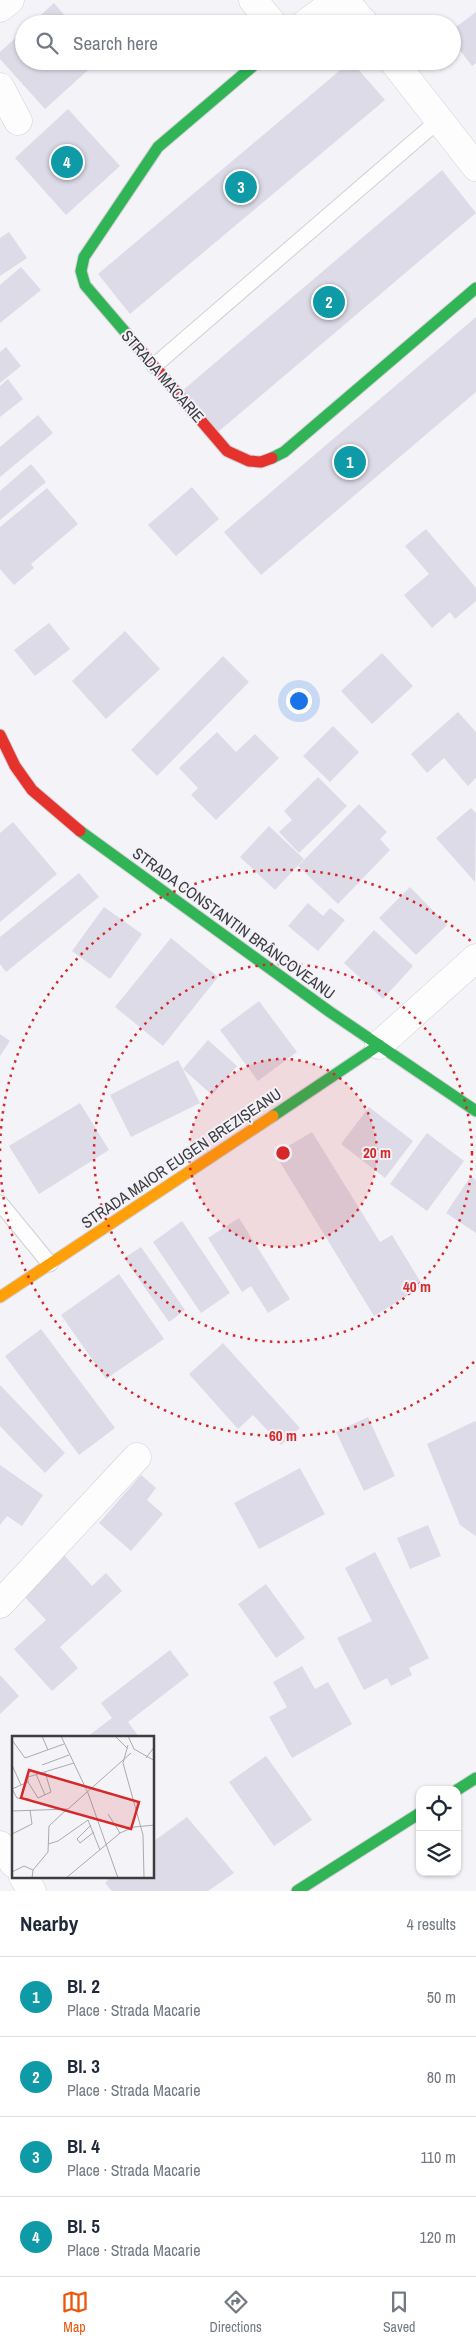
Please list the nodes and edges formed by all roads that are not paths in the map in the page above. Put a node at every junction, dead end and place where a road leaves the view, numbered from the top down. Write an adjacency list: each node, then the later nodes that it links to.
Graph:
1 (10, 0): 3 (street)
2 (253, 0): 4 (street)
3 (0, 8)
4 (266, 15)
5 (317, 15): 6 (street)
6 (357, 15)
7 (248, 70): 14 (street, STRADA MACARIE)
8 (400, 70): 10 (street)
9 (0, 87): 11 (street)
10 (439, 120): 12 (street); 14 (lane)
11 (18, 121)
12 (476, 167)
13 (476, 288): 14 (street, STRADA MACARIE)
14 (154, 366)
15 (0, 735): 16 (street, STRADA CONSTANTIN BRÂNCOVEANU)
16 (8, 761): 18 (street, STRADA CONSTANTIN BRÂNCOVEANU)
17 (476, 958): 18 (street)
18 (379, 1045): 19 (street, STRADA CONSTANTIN BRÂNCOVEANU); 21 (street, STRADA MAIOR EUGEN BREZIȘEANU)
19 (476, 1111)
20 (0, 1203): 21 (lane)
21 (50, 1264): 22 (street, STRADA MAIOR EUGEN BREZIȘEANU)
22 (0, 1297)
23 (137, 1457): 24 (street)
24 (0, 1604)
25 (476, 1778): 26 (street)
26 (461, 1787)
27 (416, 1816): 32 (street)
28 (0, 1845): 29 (street)
29 (12, 1861)
30 (24, 1878): 31 (street)
31 (32, 1891)
32 (297, 1891)

